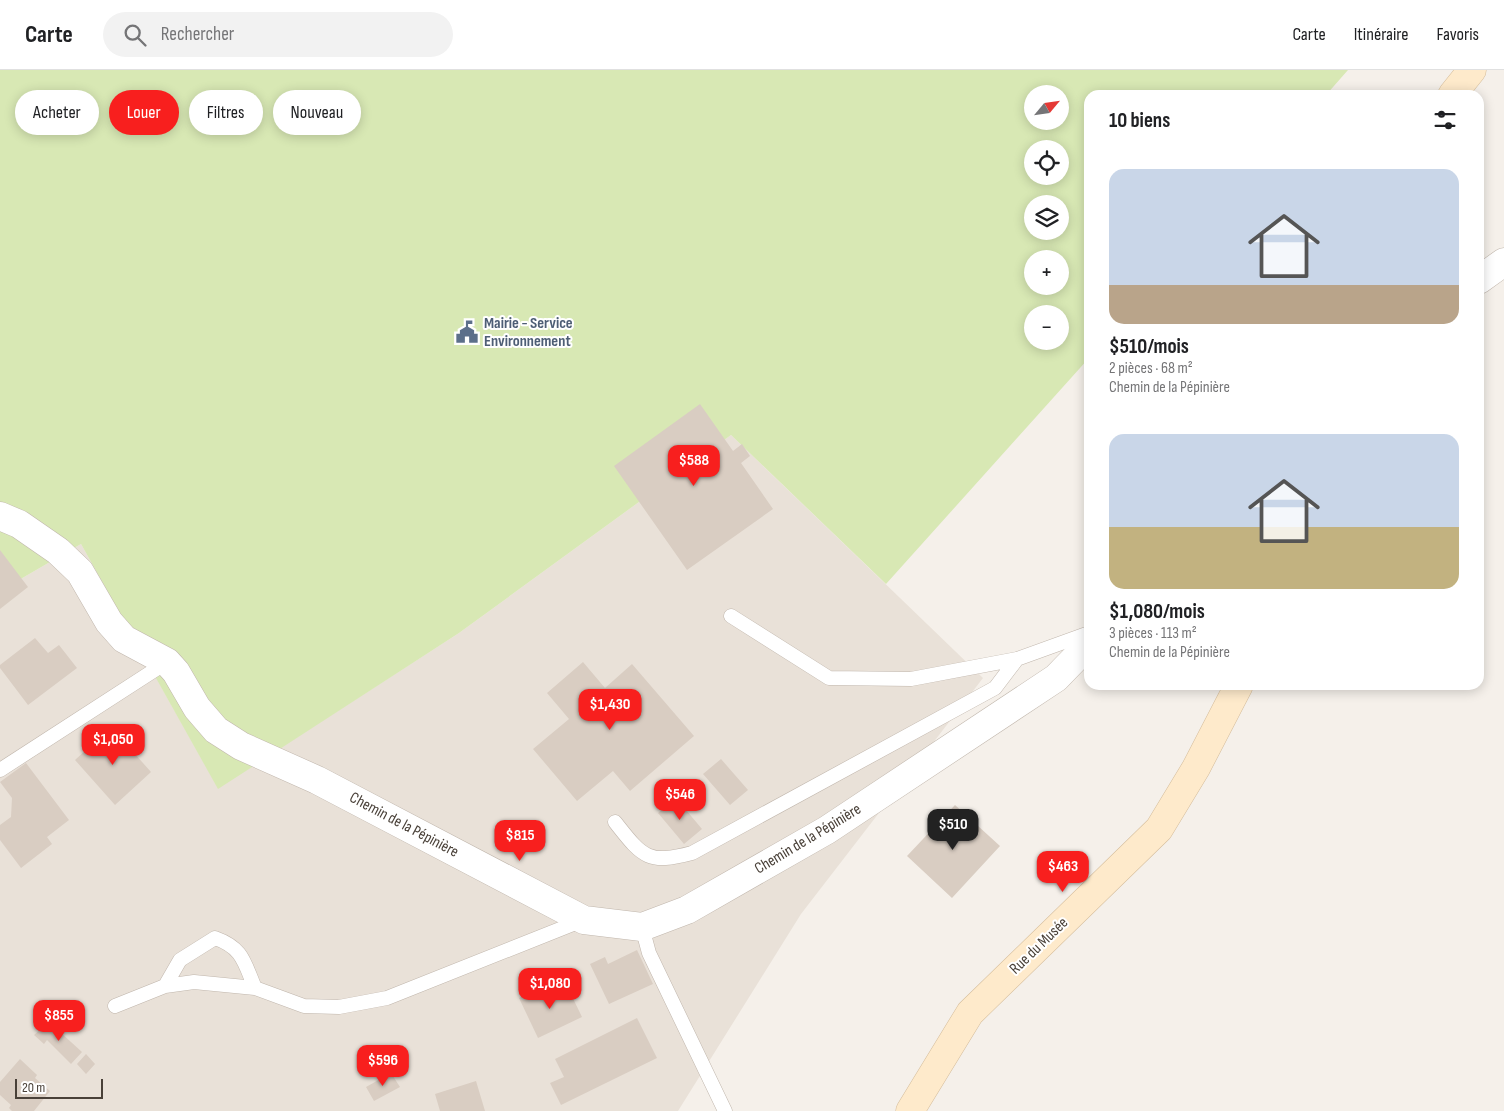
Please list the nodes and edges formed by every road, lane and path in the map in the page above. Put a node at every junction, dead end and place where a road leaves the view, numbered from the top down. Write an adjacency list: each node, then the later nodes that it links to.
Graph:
1 (1472, 70): 2 (main road)
2 (1456, 90)
3 (1504, 262): 4 (street)
4 (1484, 276)
5 (0, 516): 10 (street, Chemin de la Pépinière)
6 (731, 616): 9 (lane)
7 (1084, 635): 9 (lane)
8 (1084, 649): 15 (street, Chemin de la Pépinière)
9 (1017, 659): 13 (lane)
10 (167, 662): 12 (lane); 14 (street, Chemin de la Pépinière)
11 (1236, 690): 20 (main road, Rue du Musée)
12 (0, 770)
13 (615, 822)
14 (584, 920): 15 (street, Chemin de la Pépinière); 17 (lane)
15 (642, 926): 19 (lane)
16 (164, 986): 17 (lane); 17 (lane); 18 (lane)
17 (255, 988)
18 (115, 1006)
19 (726, 1111)
20 (910, 1111)

